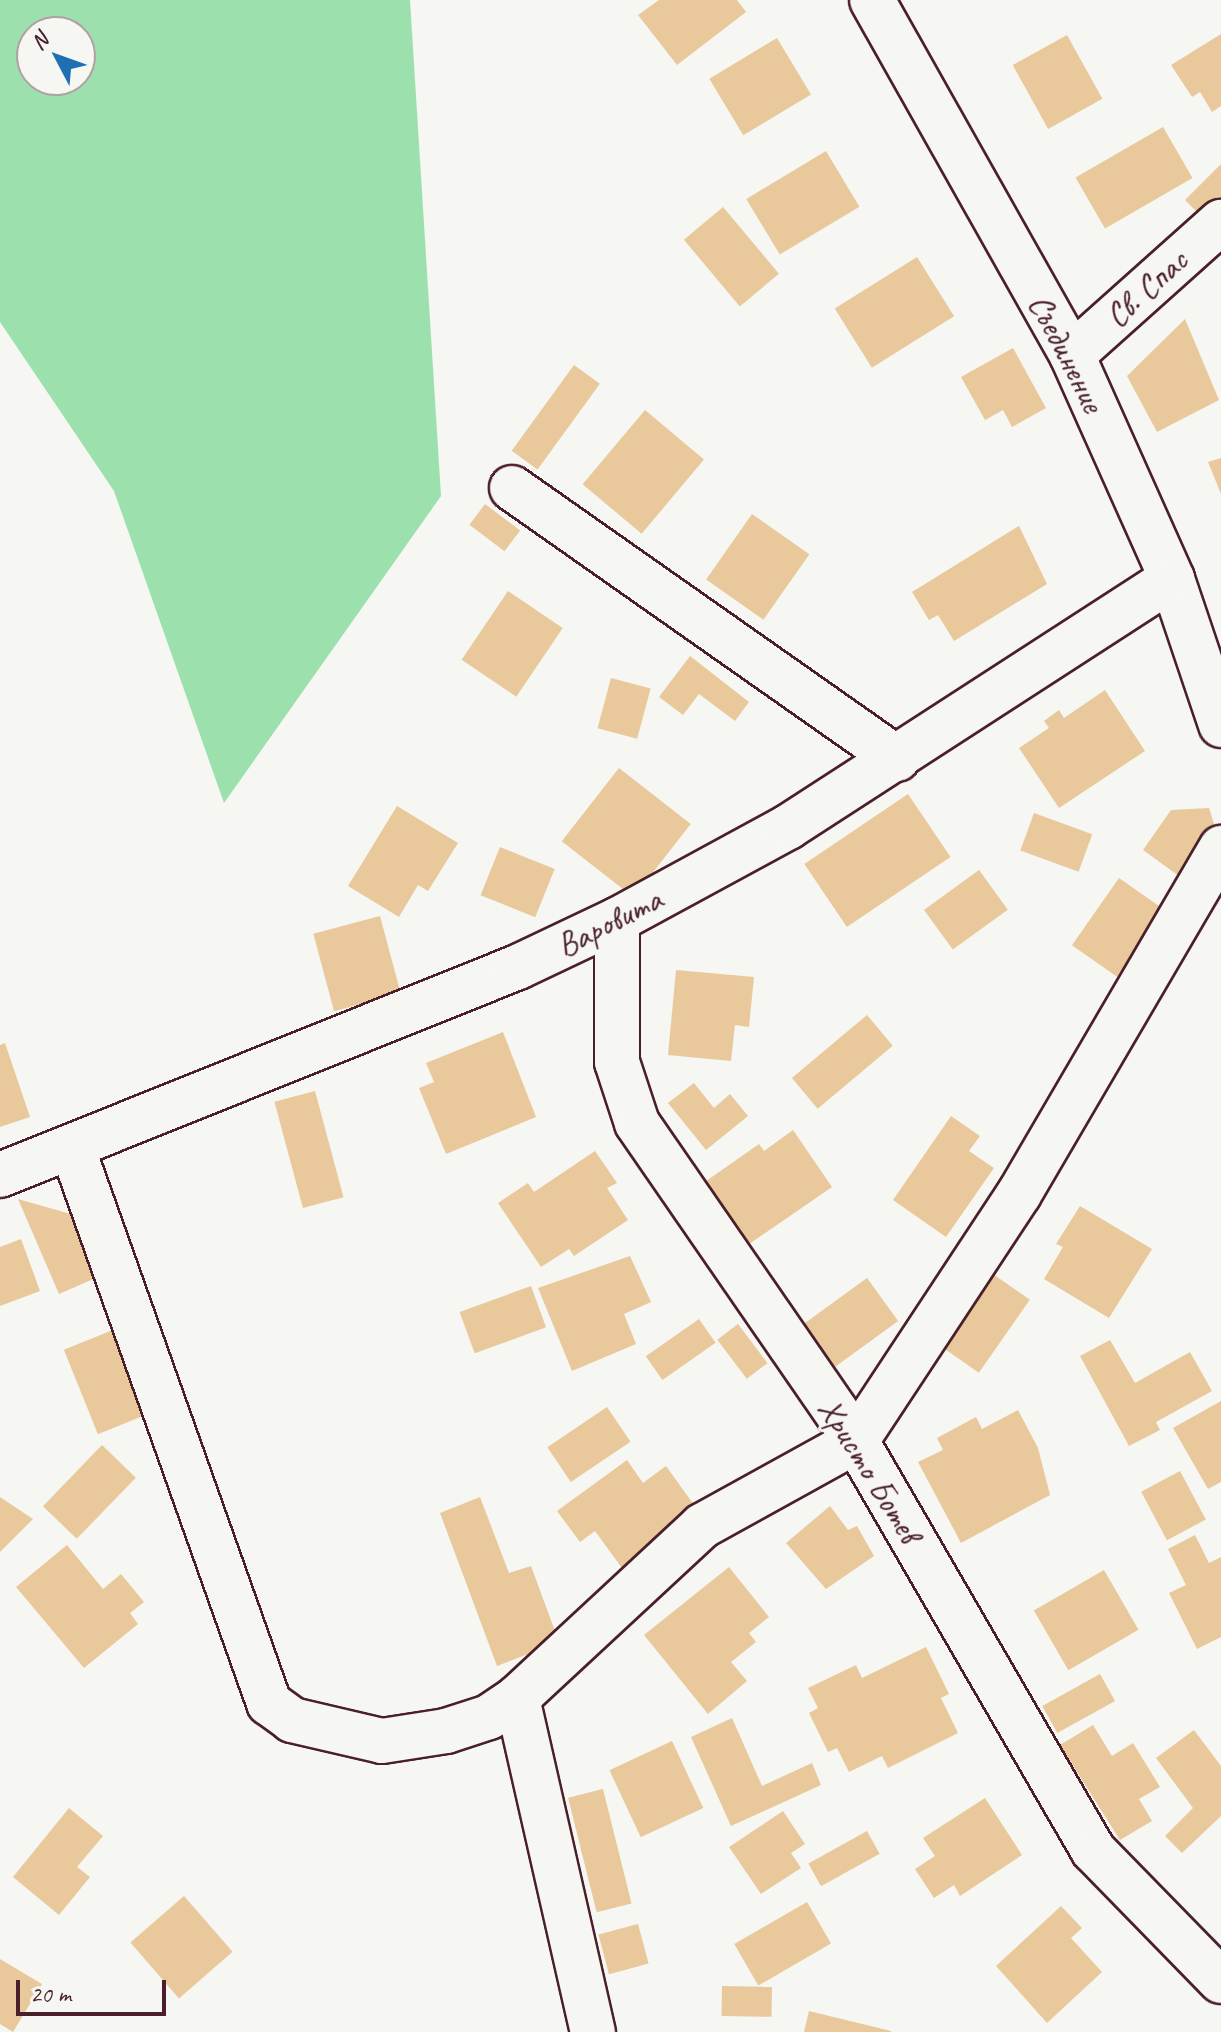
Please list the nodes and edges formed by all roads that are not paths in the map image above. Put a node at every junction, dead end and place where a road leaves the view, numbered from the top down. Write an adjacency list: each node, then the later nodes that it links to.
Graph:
1 (872, 0): 3 (street, Съединение)
2 (1221, 222): 3 (street, Св. Спас)
3 (1072, 355): 5 (street, Съединение)
4 (512, 488): 7 (street)
5 (1172, 579): 6 (street, Съединение); 7 (street, Варовита)
6 (1221, 725)
7 (897, 759): 9 (street, Варовита)
8 (1221, 848): 12 (street)
9 (617, 920): 10 (street, Варовита); 12 (street, Христо Ботев)
10 (73, 1150): 11 (street, Варовита); 13 (street)
11 (0, 1175)
12 (856, 1441): 13 (street); 14 (street, Христо Ботев)
13 (517, 1698): 15 (street)
14 (1221, 1981)
15 (593, 2032)

